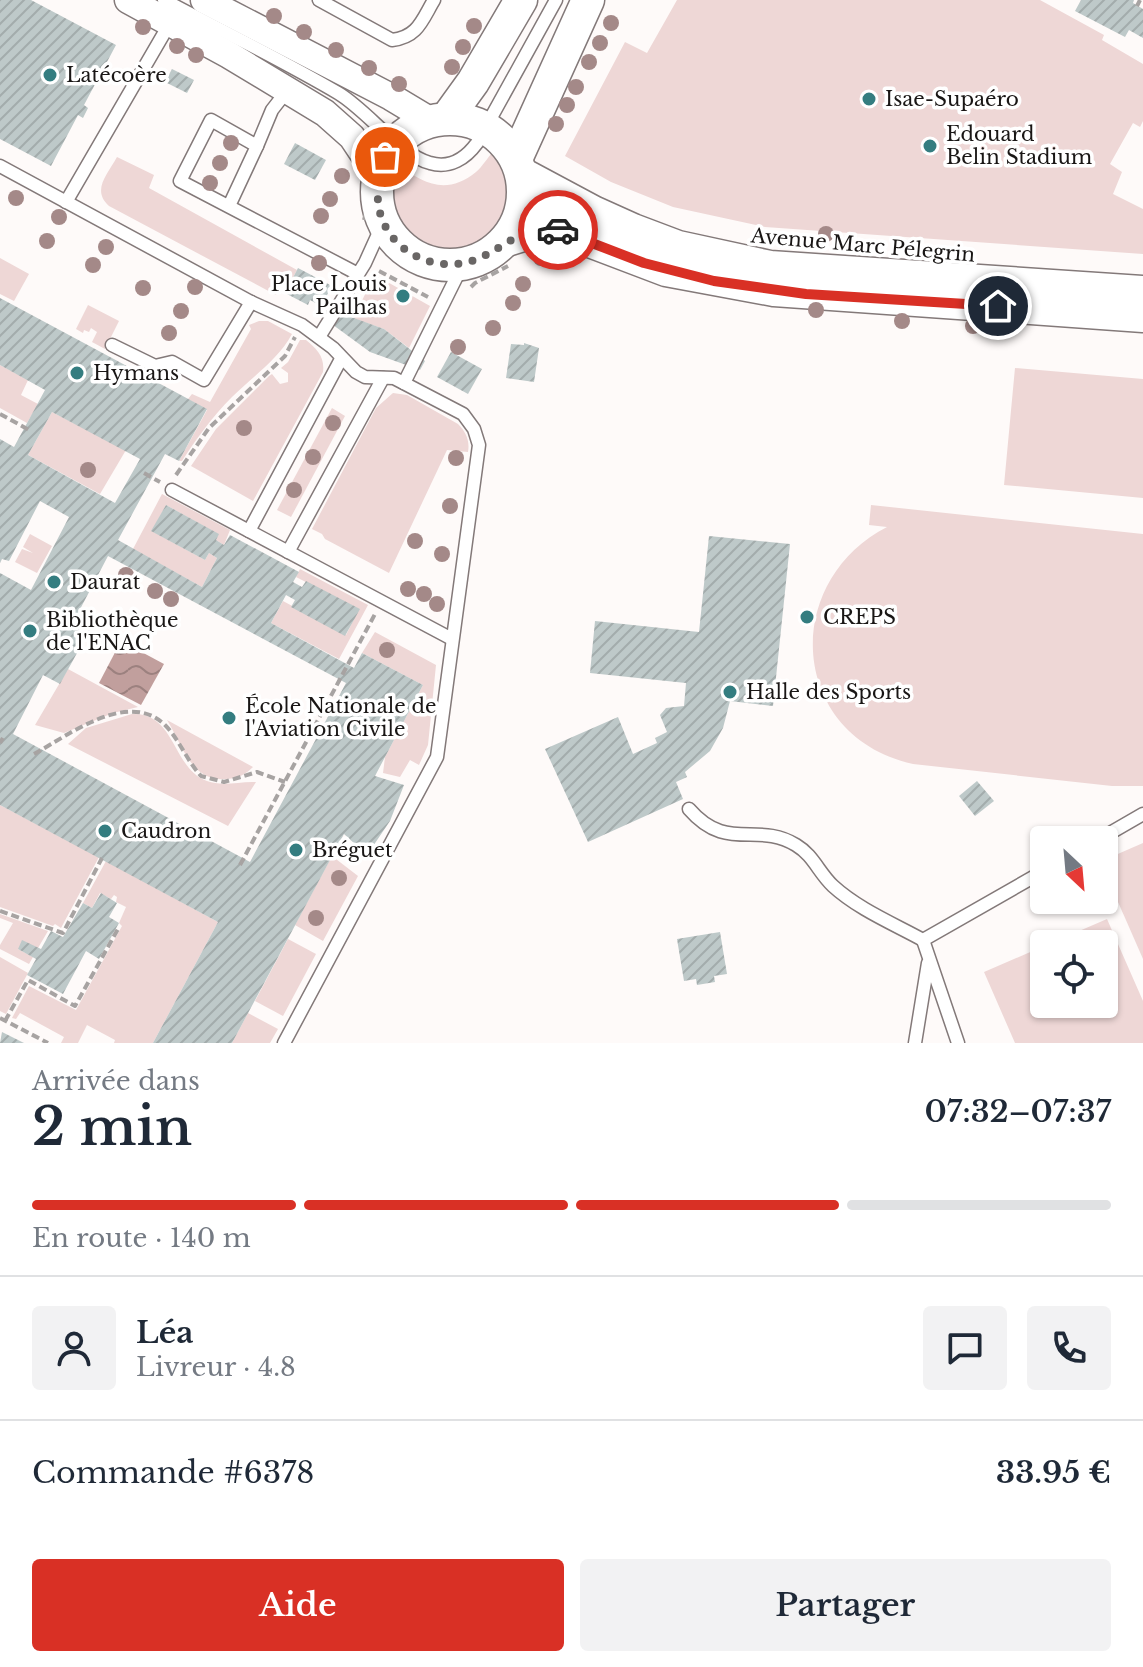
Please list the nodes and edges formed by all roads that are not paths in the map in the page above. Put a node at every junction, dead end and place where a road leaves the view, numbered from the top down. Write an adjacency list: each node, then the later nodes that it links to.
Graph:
1 (128, 0): 8 (street)
2 (204, 0): 10 (street)
3 (319, 0): 4 (lane)
4 (434, 0)
5 (521, 0): 10 (street)
6 (556, 0): 11 (lane)
7 (588, 0): 15 (street)
8 (167, 11): 9 (street); 12 (lane); 17 (lane)
9 (286, 92): 13 (lane); 16 (street)
10 (439, 120): 11 (street); 12 (street)
11 (486, 127): 12 (lane); 15 (street, Avenue Marc Pélegrin)
12 (397, 141): 16 (street)
13 (257, 146): 18 (lane); 18 (lane)
14 (0, 166): 17 (lane)
15 (519, 166): 20 (street); 23 (street, Avenue Marc Pélegrin)
16 (371, 182): 19 (street)
17 (66, 202): 24 (lane)
18 (229, 206): 22 (lane)
19 (373, 224): 21 (street); 22 (lane)
20 (514, 250): 21 (street); 25 (street)
21 (463, 264): 30 (lane)
22 (358, 274): 26 (lane)
23 (1143, 292)
24 (251, 302): 26 (lane); 27 (lane)
25 (1143, 316)
26 (319, 337): 28 (lane)
27 (112, 345)
28 (341, 359): 29 (lane); 32 (lane)
29 (383, 378): 30 (lane); 33 (lane)
30 (404, 383): 34 (lane)
31 (172, 490): 32 (lane)
32 (249, 531): 33 (lane)
33 (288, 552): 34 (lane)
34 (452, 639): 41 (lane)
35 (689, 809): 39 (lane)
36 (1143, 814): 37 (lane)
37 (1118, 828)
38 (1030, 879): 39 (lane)
39 (923, 940): 40 (lane)
40 (929, 960): 42 (lane); 43 (lane)
41 (284, 1043)
42 (915, 1043)
43 (958, 1043)

